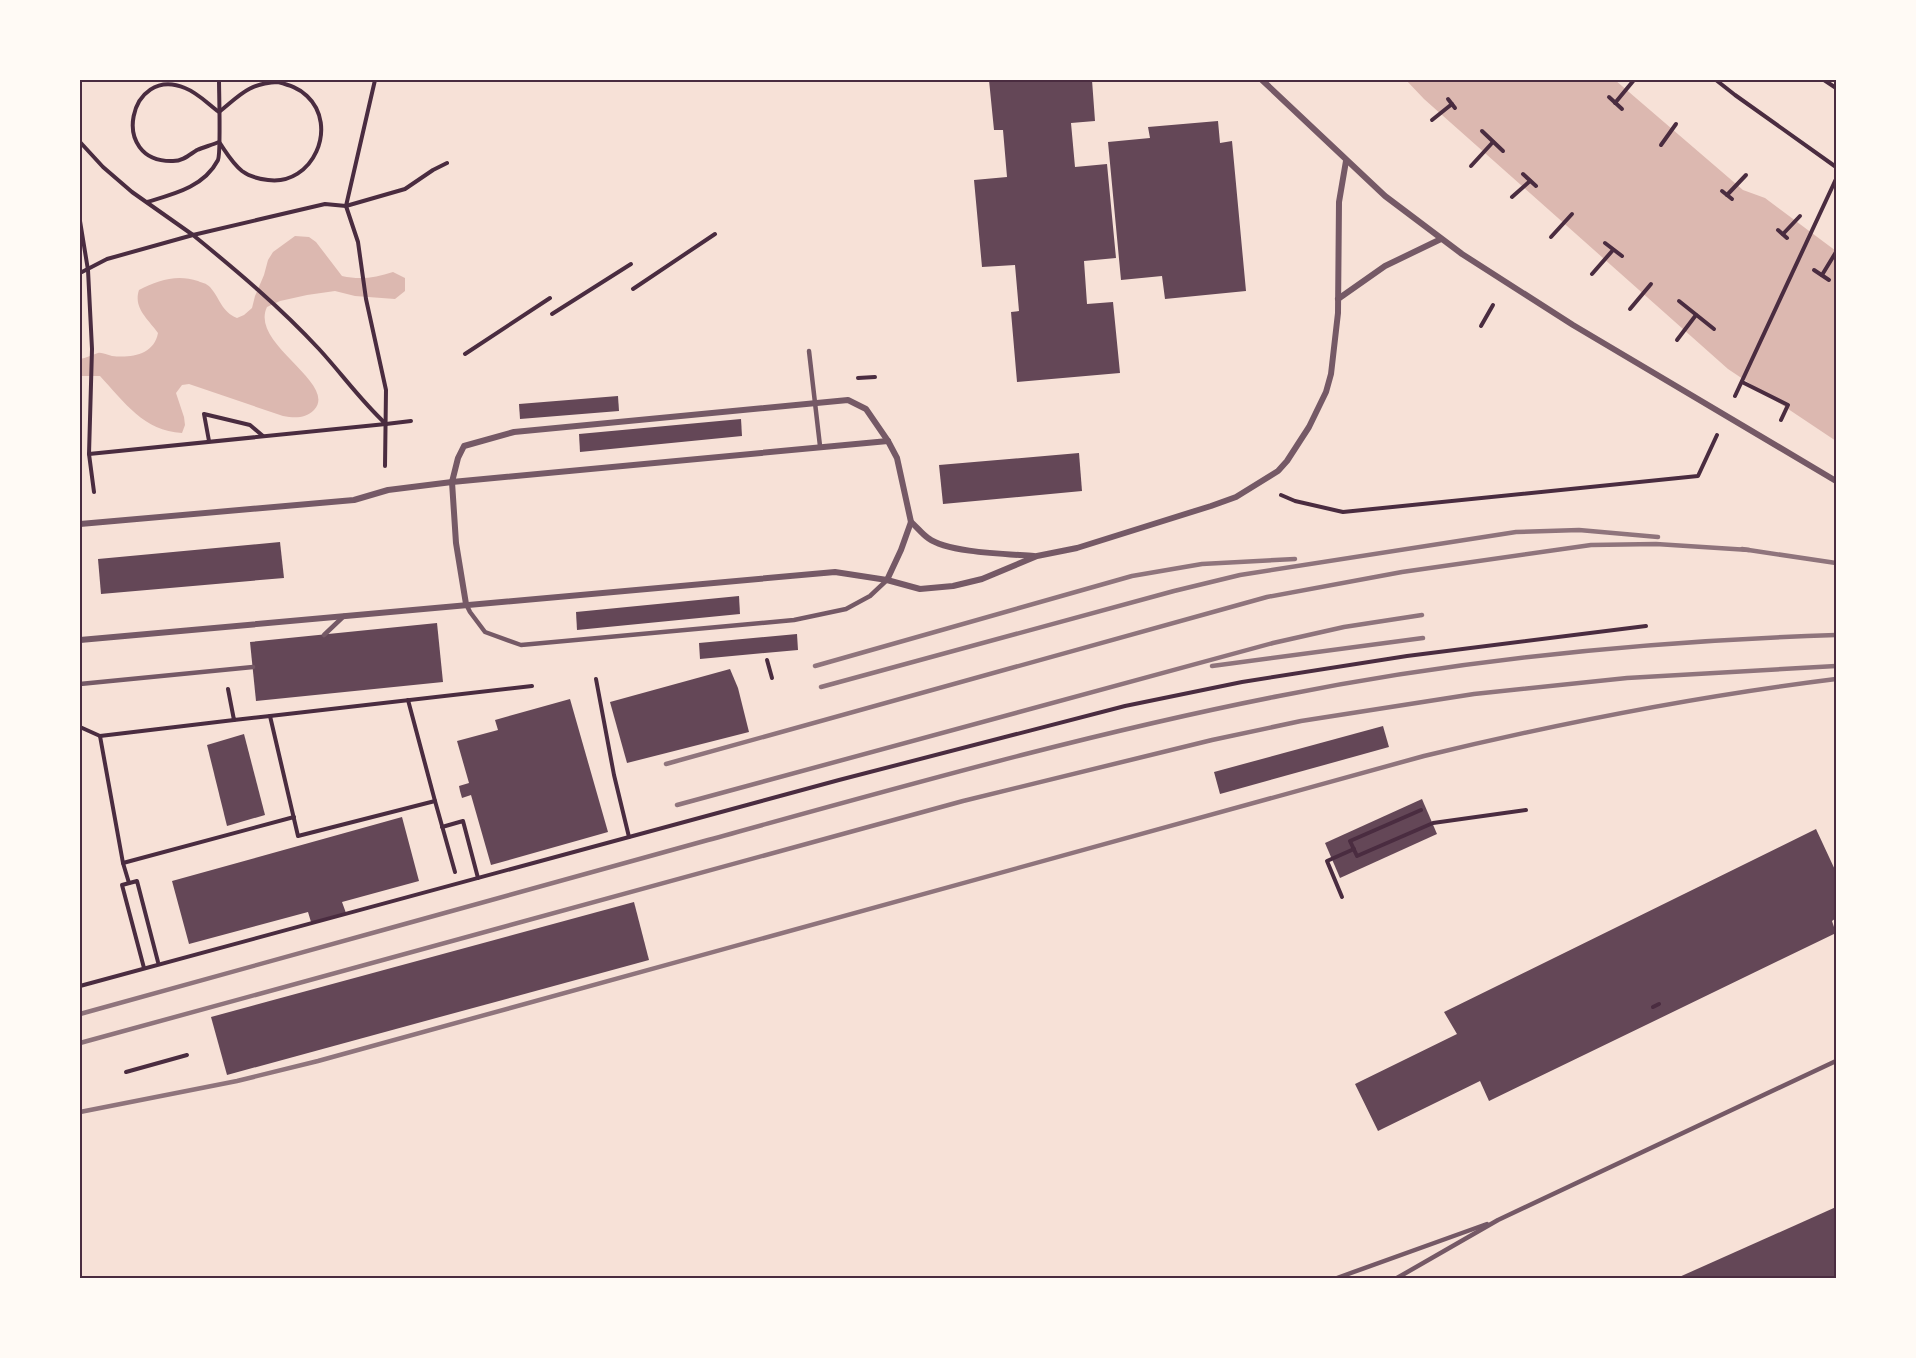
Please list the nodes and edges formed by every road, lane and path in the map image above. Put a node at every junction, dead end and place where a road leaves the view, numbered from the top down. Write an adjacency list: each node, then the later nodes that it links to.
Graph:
1 (219, 80): 12 (path)
2 (375, 80): 35 (path)
3 (1262, 80): 21 (street)
4 (1634, 80): 10 (path)
5 (1716, 80): 24 (path)
6 (1824, 80): 7 (path)
7 (1836, 88)
8 (1609, 97): 10 (path)
9 (1448, 99): 13 (path)
10 (1615, 103): 11 (path)
11 (1622, 109)
12 (219, 112): 17 (path); 17 (path); 17 (path)
13 (1432, 120)
14 (1676, 124): 19 (path)
15 (1482, 131): 18 (path)
16 (80, 142): 34 (path)
17 (219, 142): 34 (path)
18 (1493, 142): 20 (path); 23 (path)
19 (1661, 145)
20 (1503, 151)
21 (1346, 161): 45 (street); 60 (street)
22 (447, 163): 35 (path)
23 (1472, 166)
24 (1836, 167)
25 (1523, 174): 28 (path)
26 (1746, 175): 31 (path)
27 (1836, 179): 71 (path)
28 (1530, 180): 29 (path); 32 (path)
29 (1536, 186)
30 (1722, 191): 31 (path)
31 (1727, 195): 33 (path)
32 (1512, 197)
33 (1732, 199)
34 (147, 202): 42 (path)
35 (346, 206): 42 (path); 76 (path)
36 (1572, 214): 43 (path)
37 (1800, 216): 41 (path)
38 (80, 221): 51 (path)
39 (1778, 230): 41 (path)
40 (715, 234): 58 (path)
41 (1783, 234): 44 (path)
42 (193, 235): 51 (path); 76 (path)
43 (1551, 237)
44 (1787, 238)
45 (1441, 239): 60 (street); 84 (street)
46 (1605, 243): 47 (path)
47 (1613, 250): 49 (path); 54 (path)
48 (1836, 252): 55 (path)
49 (1622, 256)
50 (631, 264): 64 (path)
51 (87, 270): 53 (path); 82 (path)
52 (1815, 270): 55 (path)
53 (80, 273)
54 (1592, 274)
55 (1822, 275): 56 (path)
56 (1829, 280)
57 (1651, 284): 63 (path)
58 (633, 289)
59 (550, 298): 70 (path)
60 (1338, 299): 86 (street)
61 (1679, 301): 65 (path)
62 (1492, 305): 66 (path)
63 (1630, 309)
64 (552, 314)
65 (1696, 315): 67 (path); 68 (path)
66 (1481, 326)
67 (1714, 329)
68 (1677, 340)
69 (808, 351): 72 (lane)
70 (465, 354)
71 (1742, 382): 73 (path); 74 (path)
72 (814, 403): 80 (street); 81 (lane); 85 (street)
73 (1732, 403)
74 (1780, 420)
75 (411, 421): 76 (path)
76 (386, 424): 78 (path); 83 (path)
77 (1722, 424): 86 (path)
78 (264, 436): 79 (path); 79 (path)
79 (209, 441): 82 (path)
80 (888, 441): 81 (street); 88 (street)
81 (820, 446): 85 (street)
82 (89, 454): 87 (path)
83 (385, 466)
84 (1836, 481)
85 (452, 482): 89 (street); 92 (street)
86 (1258, 484): 90 (street)
87 (94, 492)
88 (911, 522): 90 (street); 91 (street)
89 (80, 524)
90 (1037, 556): 91 (street)
91 (886, 580): 92 (street); 92 (lane)
92 (466, 604): 93 (street)
93 (344, 615): 95 (lane); 96 (street)
94 (1646, 626): 114 (path)
95 (324, 635)
96 (80, 640)
97 (767, 660): 100 (path)
98 (253, 667): 99 (lane)
99 (224, 669): 102 (lane); 106 (path)
100 (772, 678)
101 (596, 679): 114 (path)
102 (80, 684)
103 (532, 686): 104 (path)
104 (408, 700): 105 (path); 109 (path)
105 (270, 716): 106 (path); 112 (path)
106 (234, 720): 108 (path)
107 (80, 727): 108 (path)
108 (100, 736): 116 (path)
109 (435, 801): 112 (path); 113 (path)
110 (1421, 810): 115 (path)
111 (1526, 810): 115 (path)
112 (294, 818): 116 (path)
113 (442, 827): 117 (path); 118 (path)
114 (629, 837): 118 (path)
115 (1354, 849): 120 (path)
116 (123, 863): 119 (path)
117 (455, 872)
118 (478, 878): 122 (path)
119 (129, 883): 121 (path); 122 (path)
120 (1342, 897)
121 (158, 962)
122 (144, 968): 123 (path)
123 (80, 986)
124 (1659, 1004): 125 (path)
125 (1653, 1007)
126 (187, 1055): 128 (path)
127 (1836, 1060): 129 (lane)
128 (126, 1072)
129 (1497, 1220): 130 (lane); 131 (lane)
130 (1338, 1278)
131 (1397, 1278)

